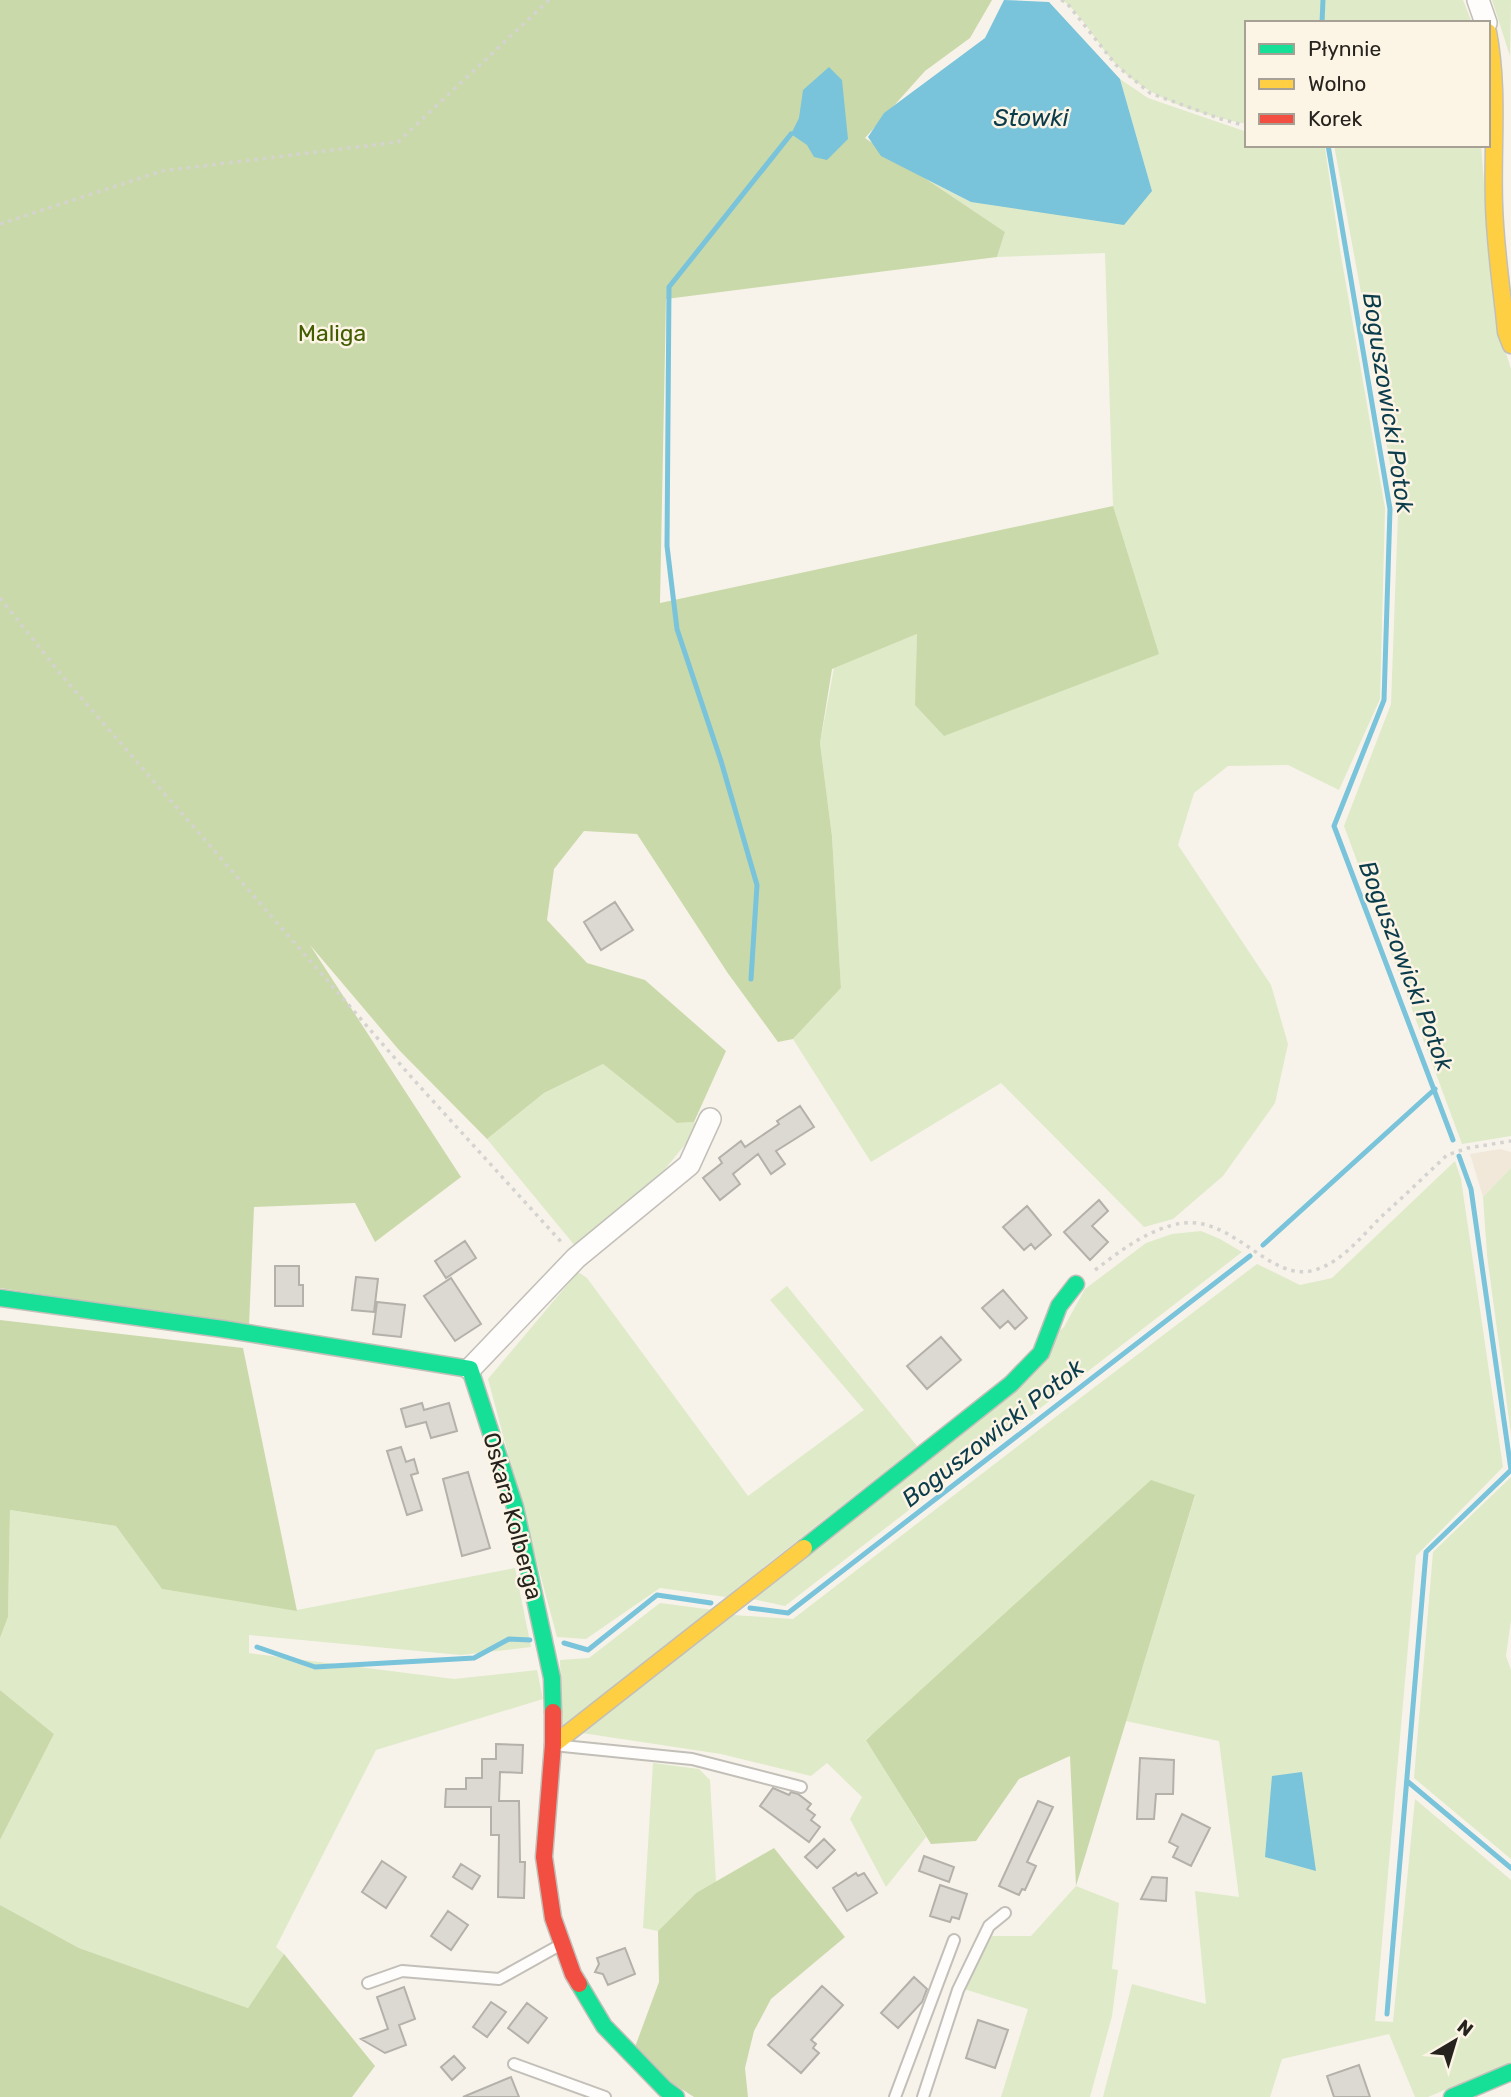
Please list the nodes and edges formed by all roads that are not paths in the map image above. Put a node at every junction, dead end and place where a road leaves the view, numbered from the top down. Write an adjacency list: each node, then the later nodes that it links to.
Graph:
1 (1478, 0): 2 (street)
2 (1485, 21)
3 (1490, 41): 4 (street)
4 (1511, 345)
5 (710, 1119): 8 (street)
6 (1076, 1284): 9 (street)
7 (0, 1298): 8 (street)
8 (470, 1368): 9 (street, Oskara Kolberga)
9 (553, 1745): 10 (lane); 13 (street, Oskara Kolberga)
10 (801, 1787)
11 (1005, 1913): 20 (lane)
12 (954, 1940): 19 (lane)
13 (562, 1943): 14 (lane); 18 (street, Oskara Kolberga)
14 (368, 1983)
15 (514, 2064): 17 (lane)
16 (1511, 2072): 21 (street)
17 (605, 2097)
18 (676, 2097)
19 (895, 2097)
20 (923, 2097)
21 (1452, 2097)

